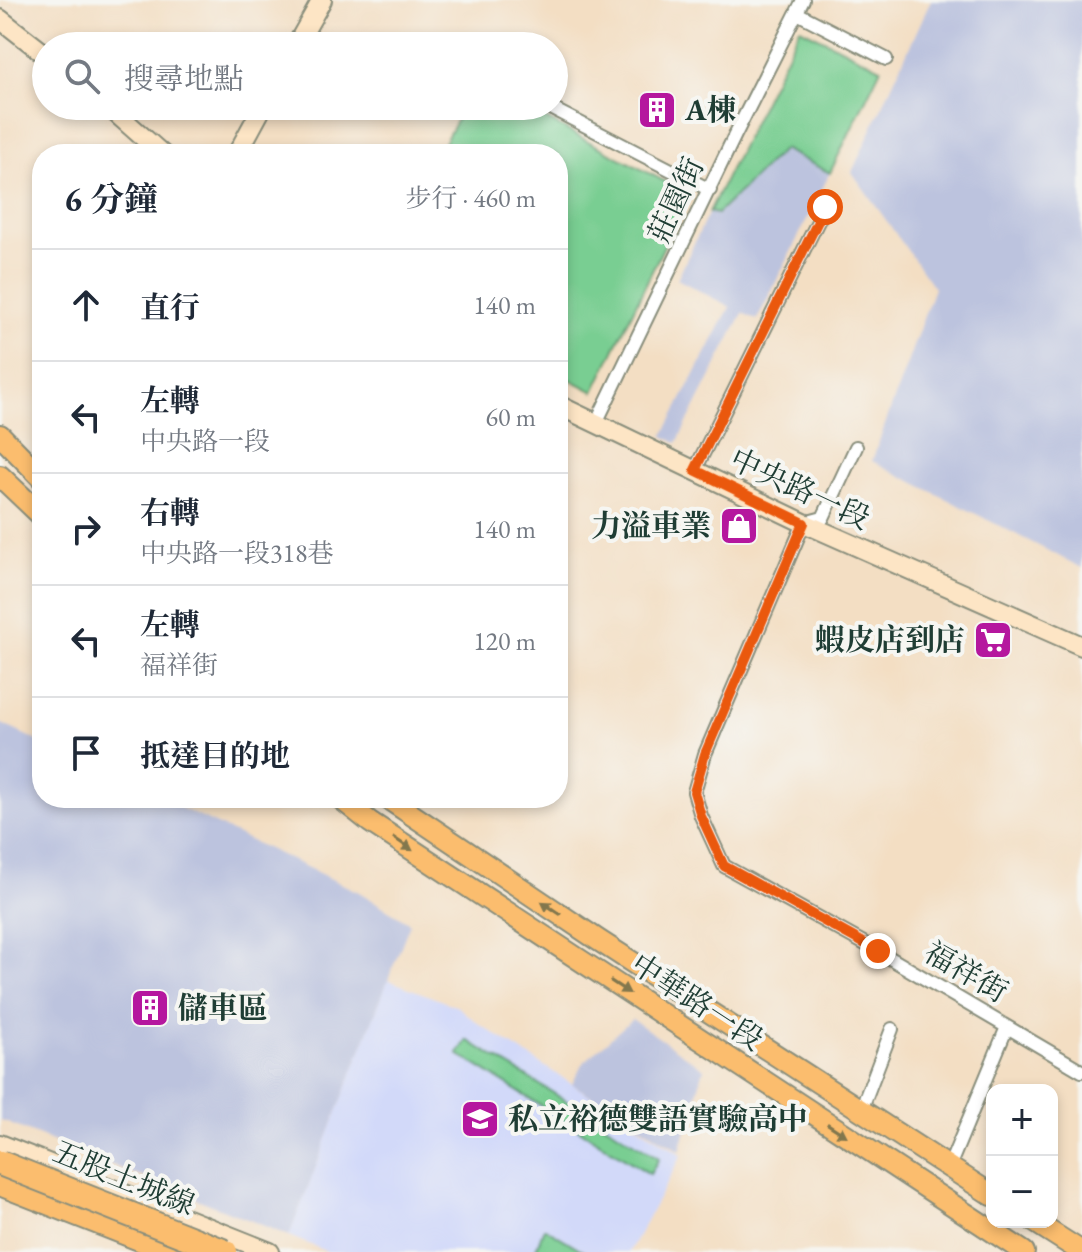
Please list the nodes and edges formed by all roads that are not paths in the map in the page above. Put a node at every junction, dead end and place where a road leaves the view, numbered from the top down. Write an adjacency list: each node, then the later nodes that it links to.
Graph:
1 (322, 0): 5 (street)
2 (803, 0): 3 (street, 莊園街)
3 (797, 13): 7 (street); 13 (street, 莊園街)
4 (0, 19): 6 (street)
5 (304, 32)
6 (32, 44)
7 (886, 59)
8 (568, 117): 13 (street)
9 (124, 120): 11 (street)
10 (255, 120): 12 (street)
11 (151, 144)
12 (242, 144)
13 (710, 190): 16 (street, 莊園街)
14 (825, 207): 20 (street)
15 (568, 410): 16 (street, 中央路一段)
16 (596, 423): 20 (street, 中央路一段)
17 (0, 435): 19 (main road)
18 (856, 447): 23 (street)
19 (32, 468)
20 (695, 470): 23 (street, 中央路一段)
21 (0, 476): 22 (main road)
22 (32, 506)
23 (804, 523): 24 (street, 中央路一段); 27 (street, 福祥街)
24 (1082, 646)
25 (354, 808): 44 (main road, 中華路一段, one-way to 44)
26 (402, 808): 30 (main road, 中華路一段, one-way to 26)
27 (1007, 1027): 29 (street, 福祥街); 33 (street)
28 (892, 1029): 30 (street)
29 (1082, 1071)
30 (861, 1110): 33 (main road, 中華路一段)
31 (0, 1144): 35 (street)
32 (0, 1163): 42 (highway, 五股土城線, bridge)
33 (949, 1167): 37 (main road, 中華路一段)
34 (0, 1171): 38 (street)
35 (72, 1172): 38 (street); 43 (street)
36 (0, 1183): 40 (highway, 五股土城線)
37 (986, 1191)
38 (63, 1197): 41 (street)
39 (1044, 1228): 45 (main road)
40 (175, 1252)
41 (202, 1252)
42 (225, 1252)
43 (270, 1252)
44 (1024, 1252)
45 (1082, 1252)

